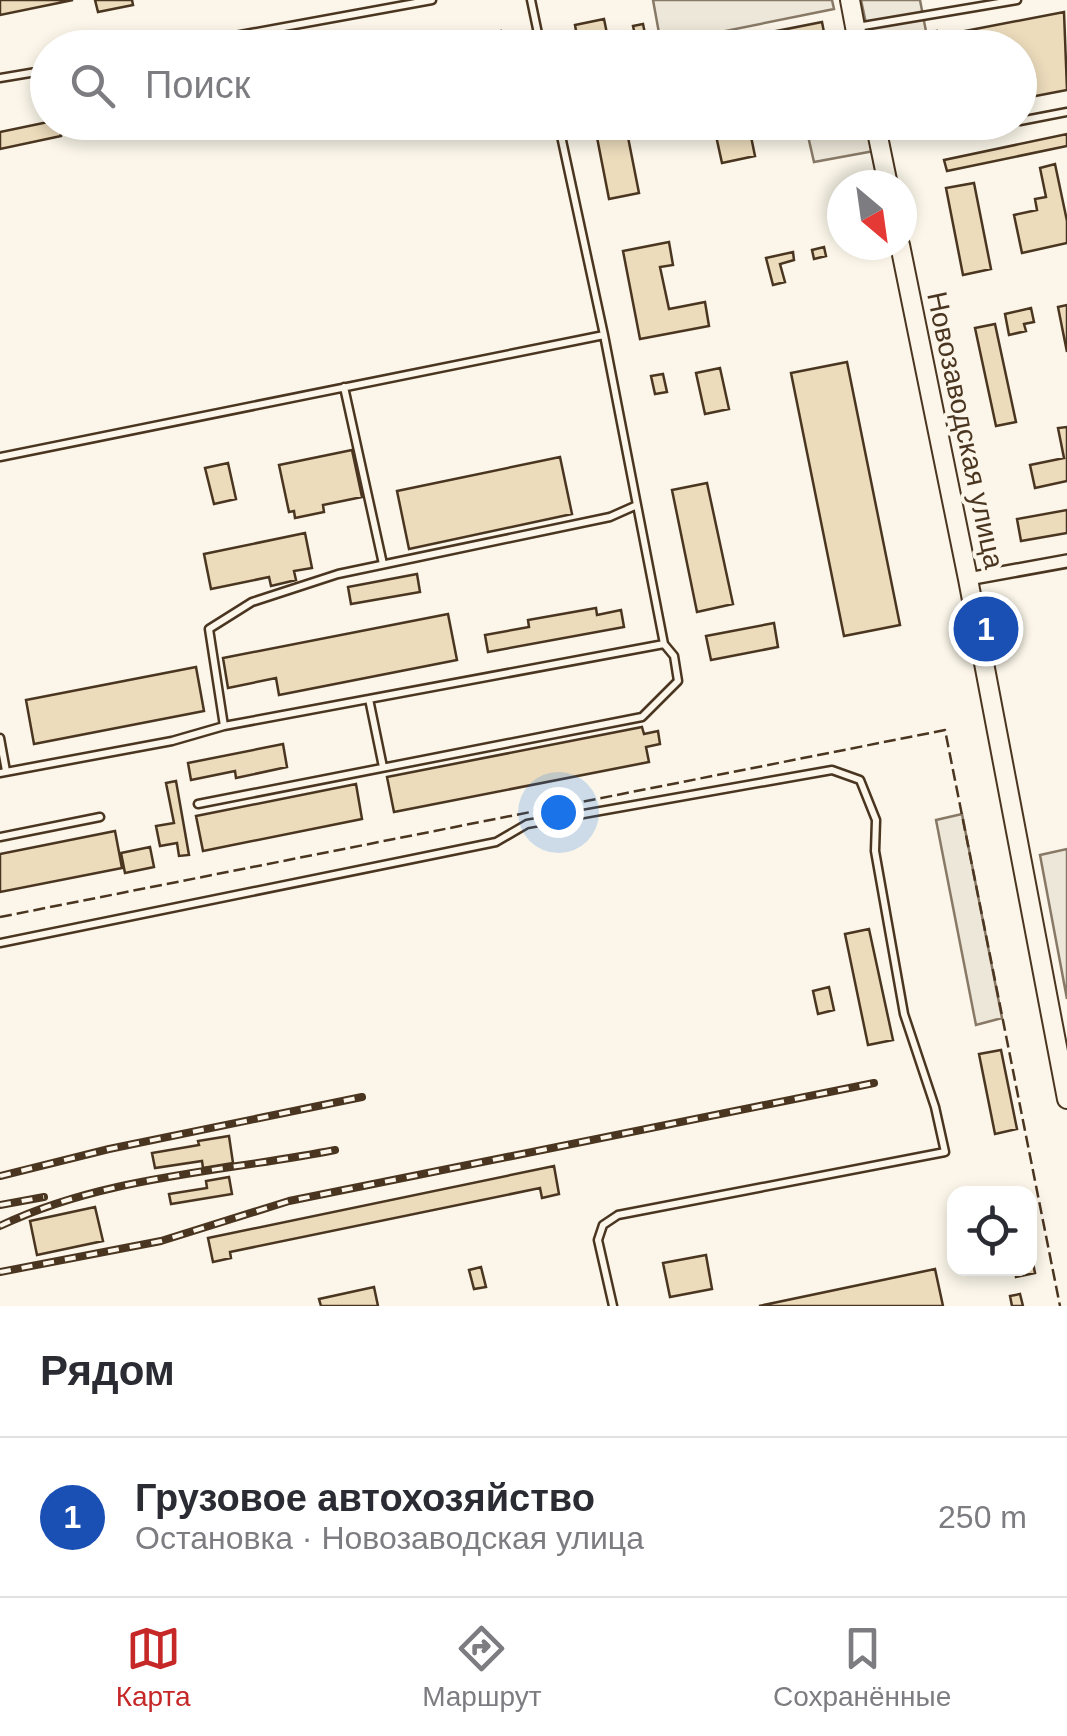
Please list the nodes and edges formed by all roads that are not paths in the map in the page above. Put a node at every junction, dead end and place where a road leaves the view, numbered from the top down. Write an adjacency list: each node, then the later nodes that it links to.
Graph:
1 (432, 0): 6 (lane)
2 (530, 0): 7 (lane)
3 (850, 0): 5 (main road)
4 (1017, 0): 5 (lane)
5 (855, 27): 8 (main road)
6 (268, 30)
7 (537, 30)
8 (856, 30)
9 (30, 73): 10 (lane)
10 (0, 78)
11 (1067, 112): 12 (lane)
12 (1037, 118)
13 (562, 140): 17 (lane)
14 (879, 140): 15 (main road)
15 (885, 170)
16 (903, 260): 23 (main road, Новозаводская улица)
17 (604, 335): 18 (lane); 20 (lane)
18 (344, 387): 19 (lane); 22 (lane)
19 (0, 457)
20 (638, 505): 22 (lane); 24 (lane)
21 (1067, 561): 23 (street)
22 (382, 564): 26 (lane)
23 (968, 579): 34 (main road, Новозаводская улица)
24 (664, 644): 25 (lane); 28 (lane)
25 (369, 698): 26 (lane); 28 (lane)
26 (224, 726): 29 (lane)
27 (0, 738): 29 (lane)
28 (383, 766): 30 (lane)
29 (3, 772)
30 (198, 804)
31 (100, 817): 32 (lane)
32 (0, 837)
33 (0, 943): 35 (lane)
34 (1067, 1098)
35 (613, 1306)

